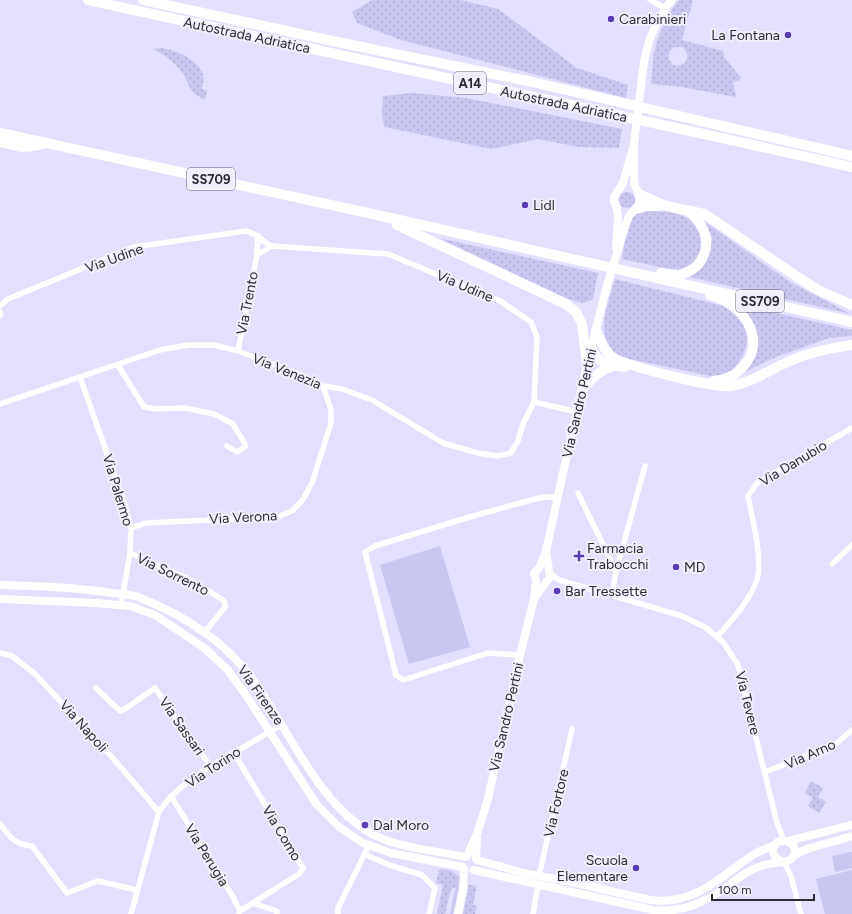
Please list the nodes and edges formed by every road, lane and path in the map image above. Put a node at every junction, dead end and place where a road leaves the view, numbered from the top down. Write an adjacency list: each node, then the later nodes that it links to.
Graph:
1 (88, 0): 10 (highway, Autostrada Adriatica / A14)
2 (143, 0): 9 (highway, Autostrada Adriatica / A14)
3 (650, 0): 4 (street)
4 (664, 4): 7 (street, Via Sandro Pertini)
5 (0, 134): 8 (highway, SS709)
6 (0, 142): 8 (highway)
7 (634, 142): 11 (street, Via Sandro Pertini); 12 (street, Via Sandro Pertini)
8 (45, 143): 17 (highway, SS709)
9 (852, 156)
10 (852, 168)
11 (618, 190): 12 (street); 14 (street, Via Sandro Pertini)
12 (638, 192): 13 (highway); 15 (street, Via Sandro Pertini)
13 (666, 206): 15 (highway); 16 (highway)
14 (617, 209): 15 (street); 21 (street, Via Sandro Pertini)
15 (634, 210): 21 (street, Via Sandro Pertini)
16 (688, 211): 22 (highway); 24 (highway)
17 (377, 215): 22 (highway, SS709); 33 (highway)
18 (258, 236): 19 (street, Via Udine); 20 (street); 25 (street, Via Udine)
19 (272, 246): 20 (street); 41 (street, Via Udine)
20 (257, 255): 32 (street, Via Trento)
21 (616, 256): 29 (street, Via Sandro Pertini)
22 (637, 274): 23 (highway, SS709)
23 (668, 280): 28 (highway, SS709); 38 (highway)
24 (852, 305)
25 (0, 306)
26 (0, 312): 27 (street)
27 (0, 316)
28 (852, 322)
29 (596, 330): 31 (street, Via Sandro Pertini); 36 (highway)
30 (852, 346): 38 (highway)
31 (591, 348): 33 (street, Via Sandro Pertini); 35 (highway)
32 (238, 351): 34 (street, Via Venezia); 39 (street, Via Venezia)
33 (587, 364): 40 (street, Via Sandro Pertini)
34 (118, 365): 37 (street, Via Venezia); 45 (street)
35 (614, 366): 36 (highway); 40 (highway)
36 (638, 367): 38 (highway)
37 (80, 377): 42 (street, Via Venezia); 49 (street, Via Palermo)
38 (700, 382)
39 (323, 386): 41 (street, Via Venezia); 49 (street, Via Verona)
40 (582, 390): 43 (street, Via Sandro Pertini)
41 (534, 402): 43 (street)
42 (0, 404)
43 (577, 412): 48 (street, Via Sandro Pertini)
44 (852, 428): 67 (street, Via Danubio)
45 (228, 446)
46 (645, 466): 56 (street)
47 (578, 493): 56 (street)
48 (558, 497): 51 (street, Via Sandro Pertini); 69 (street)
49 (130, 528): 52 (street, Via Palermo)
50 (852, 545): 53 (street)
51 (546, 551): 54 (street, Via Sandro Pertini); 55 (street, Via Sandro Pertini)
52 (130, 553): 62 (street, Via Palermo); 66 (street, Via Sorrento)
53 (832, 564)
54 (539, 568): 55 (street); 57 (street, Via Sandro Pertini)
55 (549, 571): 58 (street, Via Tevere); 59 (street, Via Sandro Pertini)
56 (616, 571): 61 (street)
57 (536, 580): 59 (street); 64 (street, Via Sandro Pertini)
58 (559, 580): 59 (street, Via Tevere); 61 (street, Via Tevere)
59 (546, 582): 64 (street, Via Sandro Pertini)
60 (0, 585): 62 (street, Via Firenze)
61 (612, 594): 67 (street, Via Tevere)
62 (124, 595): 65 (street, Via Palermo); 66 (street, Via Firenze)
63 (0, 599): 65 (street, Via Firenze)
64 (534, 599): 69 (street, Via Sandro Pertini)
65 (121, 605): 74 (street, Via Firenze)
66 (205, 632): 71 (street, Via Firenze)
67 (717, 638): 77 (street, Via Tevere)
68 (0, 653): 79 (street, Via Napoli)
69 (520, 655): 82 (street, Via Sandro Pertini)
70 (96, 688): 76 (street, Via Sassari)
71 (282, 724): 74 (street, Via Torino); 87 (street, Via Firenze)
72 (572, 729): 91 (street, Via Fortore)
73 (852, 730): 77 (street, Via Arno)
74 (270, 732): 75 (street, Via Torino); 85 (street, Via Firenze)
75 (234, 753): 76 (street, Via Torino); 95 (street, Via Como)
76 (211, 767): 78 (street, Via Torino)
77 (765, 772): 84 (street, Via Tevere)
78 (171, 796): 79 (street, Via Torino); 96 (street, Via Perugia)
79 (159, 812): 93 (street, Via Torino)
80 (0, 824): 93 (street)
81 (852, 825): 84 (street)
82 (477, 834): 87 (street, Via Sandro Pertini); 88 (street, Via Sandro Pertini)
83 (852, 836): 89 (street, Via Firenze)
84 (781, 842): 89 (street); 89 (street); 94 (street)
85 (369, 845): 86 (street); 90 (street, Via Firenze)
86 (364, 854): 100 (street); 101 (street)
87 (466, 856): 88 (street); 90 (street, Via Sandro Pertini)
88 (476, 859): 90 (street, Via Sandro Pertini); 91 (street)
89 (787, 860): 97 (street, Via Firenze); 104 (street)
90 (469, 869): 92 (street, Via Firenze); 102 (street, Via Sandro Pertini)
91 (539, 876): 94 (street)
92 (538, 884): 97 (street, Via Firenze); 103 (street)
93 (137, 890): 98 (street, Via Torino)
94 (673, 901): 97 (street)
95 (252, 904): 96 (street, Via Como); 99 (street)
96 (239, 912)
97 (676, 912)
98 (131, 914)
99 (277, 914)
100 (338, 914)
101 (429, 914)
102 (458, 914)
103 (533, 914)
104 (801, 914)

